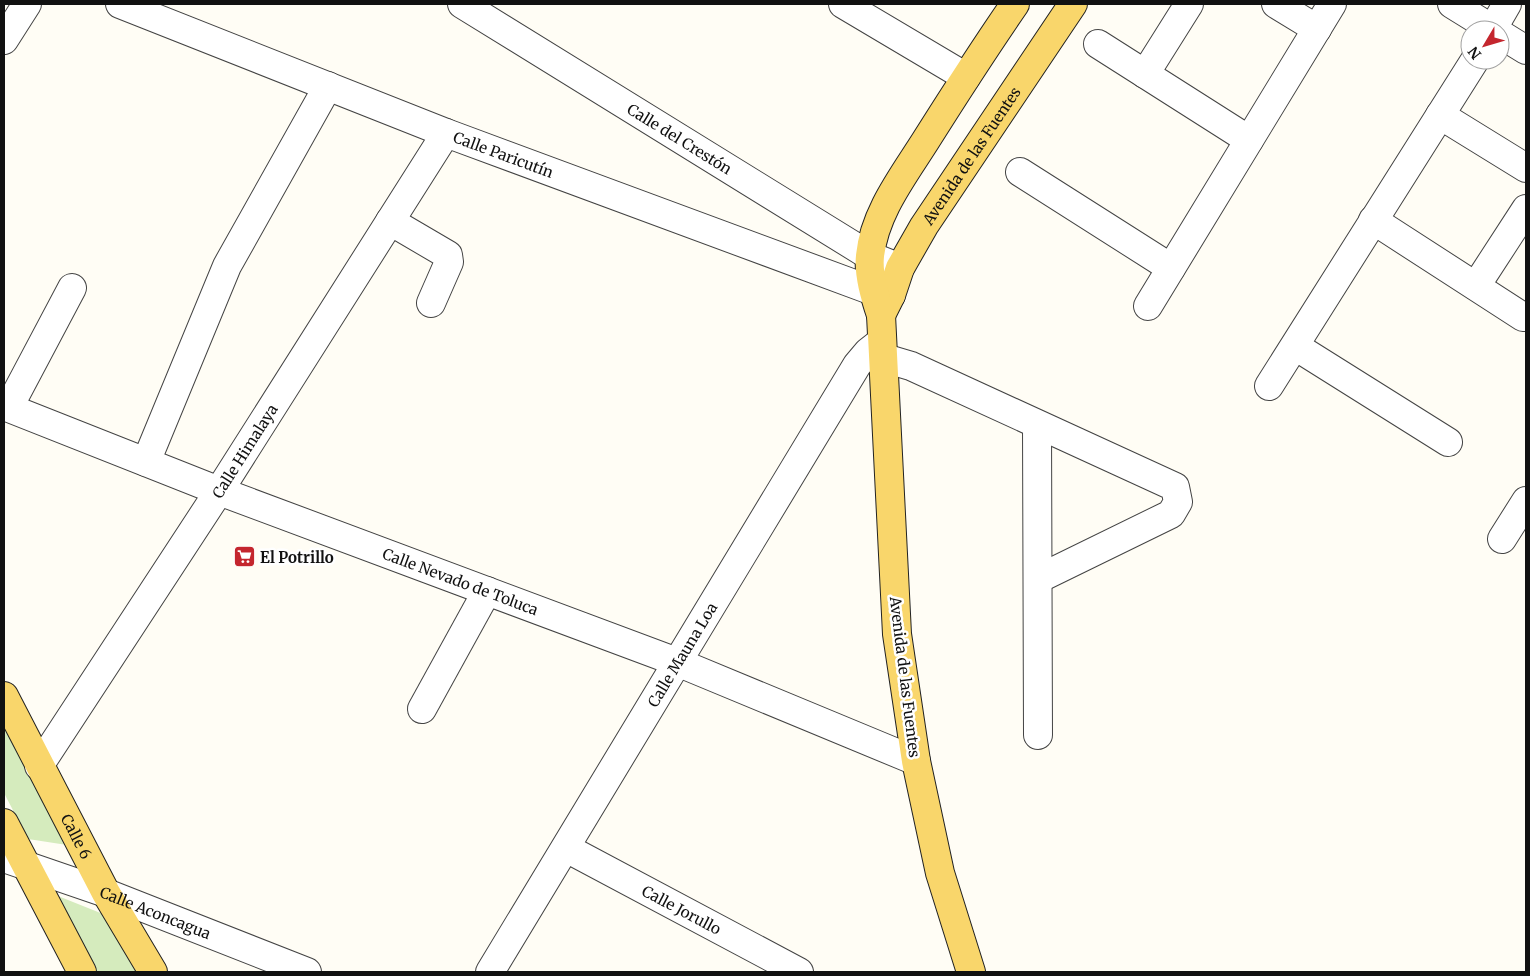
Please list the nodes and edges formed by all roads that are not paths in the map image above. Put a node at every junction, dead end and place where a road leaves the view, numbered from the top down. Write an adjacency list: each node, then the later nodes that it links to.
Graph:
1 (27, 4): 17 (street)
2 (120, 4): 24 (street, Calle Paricutín)
3 (462, 4): 33 (street, Calle del Crestón)
4 (843, 4): 23 (street)
5 (1014, 4): 23 (main road, Avenida de las Fuentes)
6 (1073, 4): 34 (main road, Avenida de las Fuentes)
7 (1190, 4): 22 (street)
8 (1276, 4): 16 (street)
9 (1332, 4): 16 (street)
10 (1452, 4): 14 (street)
11 (1507, 4): 15 (street)
12 (1521, 4): 13 (street)
13 (1526, 7)
14 (1477, 20)
15 (1500, 20)
16 (1317, 29): 27 (street)
17 (4, 40)
18 (1510, 40): 20 (street)
19 (1098, 44): 22 (street)
20 (1526, 50)
21 (1469, 70): 25 (street)
22 (1145, 74): 27 (street)
23 (966, 77): 33 (main road, Avenida de las Fuentes)
24 (328, 86): 26 (street, Calle Paricutín); 47 (street)
25 (1440, 115): 28 (street); 31 (street)
26 (446, 133): 32 (street, Calle Himalaya); 41 (street, Calle Paricutín)
27 (1249, 140): 35 (street)
28 (1526, 168)
29 (1020, 172): 35 (street)
30 (1526, 209): 36 (street)
31 (1373, 220): 36 (street); 42 (street)
32 (390, 221): 38 (street); 48 (street, Calle Himalaya)
33 (870, 256): 34 (street, Calle del Crestón); 41 (main road, Avenida de las Fuentes)
34 (900, 268): 41 (main road, Avenida de las Fuentes)
35 (1171, 268): 39 (street)
36 (1476, 286): 40 (street)
37 (72, 288): 44 (street)
38 (431, 303)
39 (1148, 306)
40 (1523, 316)
41 (882, 320): 45 (street, Calle Paricutín); 53 (street, Calle Mauna Loa); 57 (main road, Avenida de las Fuentes)
42 (1295, 346): 43 (street); 46 (street)
43 (1269, 386)
44 (6, 406): 47 (street, Calle Nevado de Toluca)
45 (1036, 425): 51 (street); 51 (street, Calle Paricutín)
46 (1448, 442)
47 (146, 462): 48 (street, Calle Nevado de Toluca)
48 (219, 491): 52 (street, Calle Nevado de Toluca); 58 (street, Calle Himalaya)
49 (1526, 501): 50 (street)
50 (1502, 539)
51 (1038, 579): 56 (street)
52 (487, 591): 53 (street, Calle Nevado de Toluca); 55 (street)
53 (677, 662): 57 (street, Calle Nevado de Toluca); 60 (street, Calle Mauna Loa)
54 (4, 696): 58 (main road, Calle 6)
55 (422, 709)
56 (1038, 735)
57 (916, 761): 68 (main road, Avenida de las Fuentes)
58 (40, 766): 62 (main road, Calle 6)
59 (4, 823): 61 (main road)
60 (566, 848): 66 (street, Calle Mauna Loa); 67 (street, Calle Jorullo)
61 (24, 865): 62 (street, Calle Aconcagua); 63 (main road)
62 (96, 890): 64 (main road, Calle 6); 65 (street, Calle Aconcagua)
63 (82, 972)
64 (153, 972)
65 (307, 972)
66 (490, 972)
67 (799, 972)
68 (971, 972)

